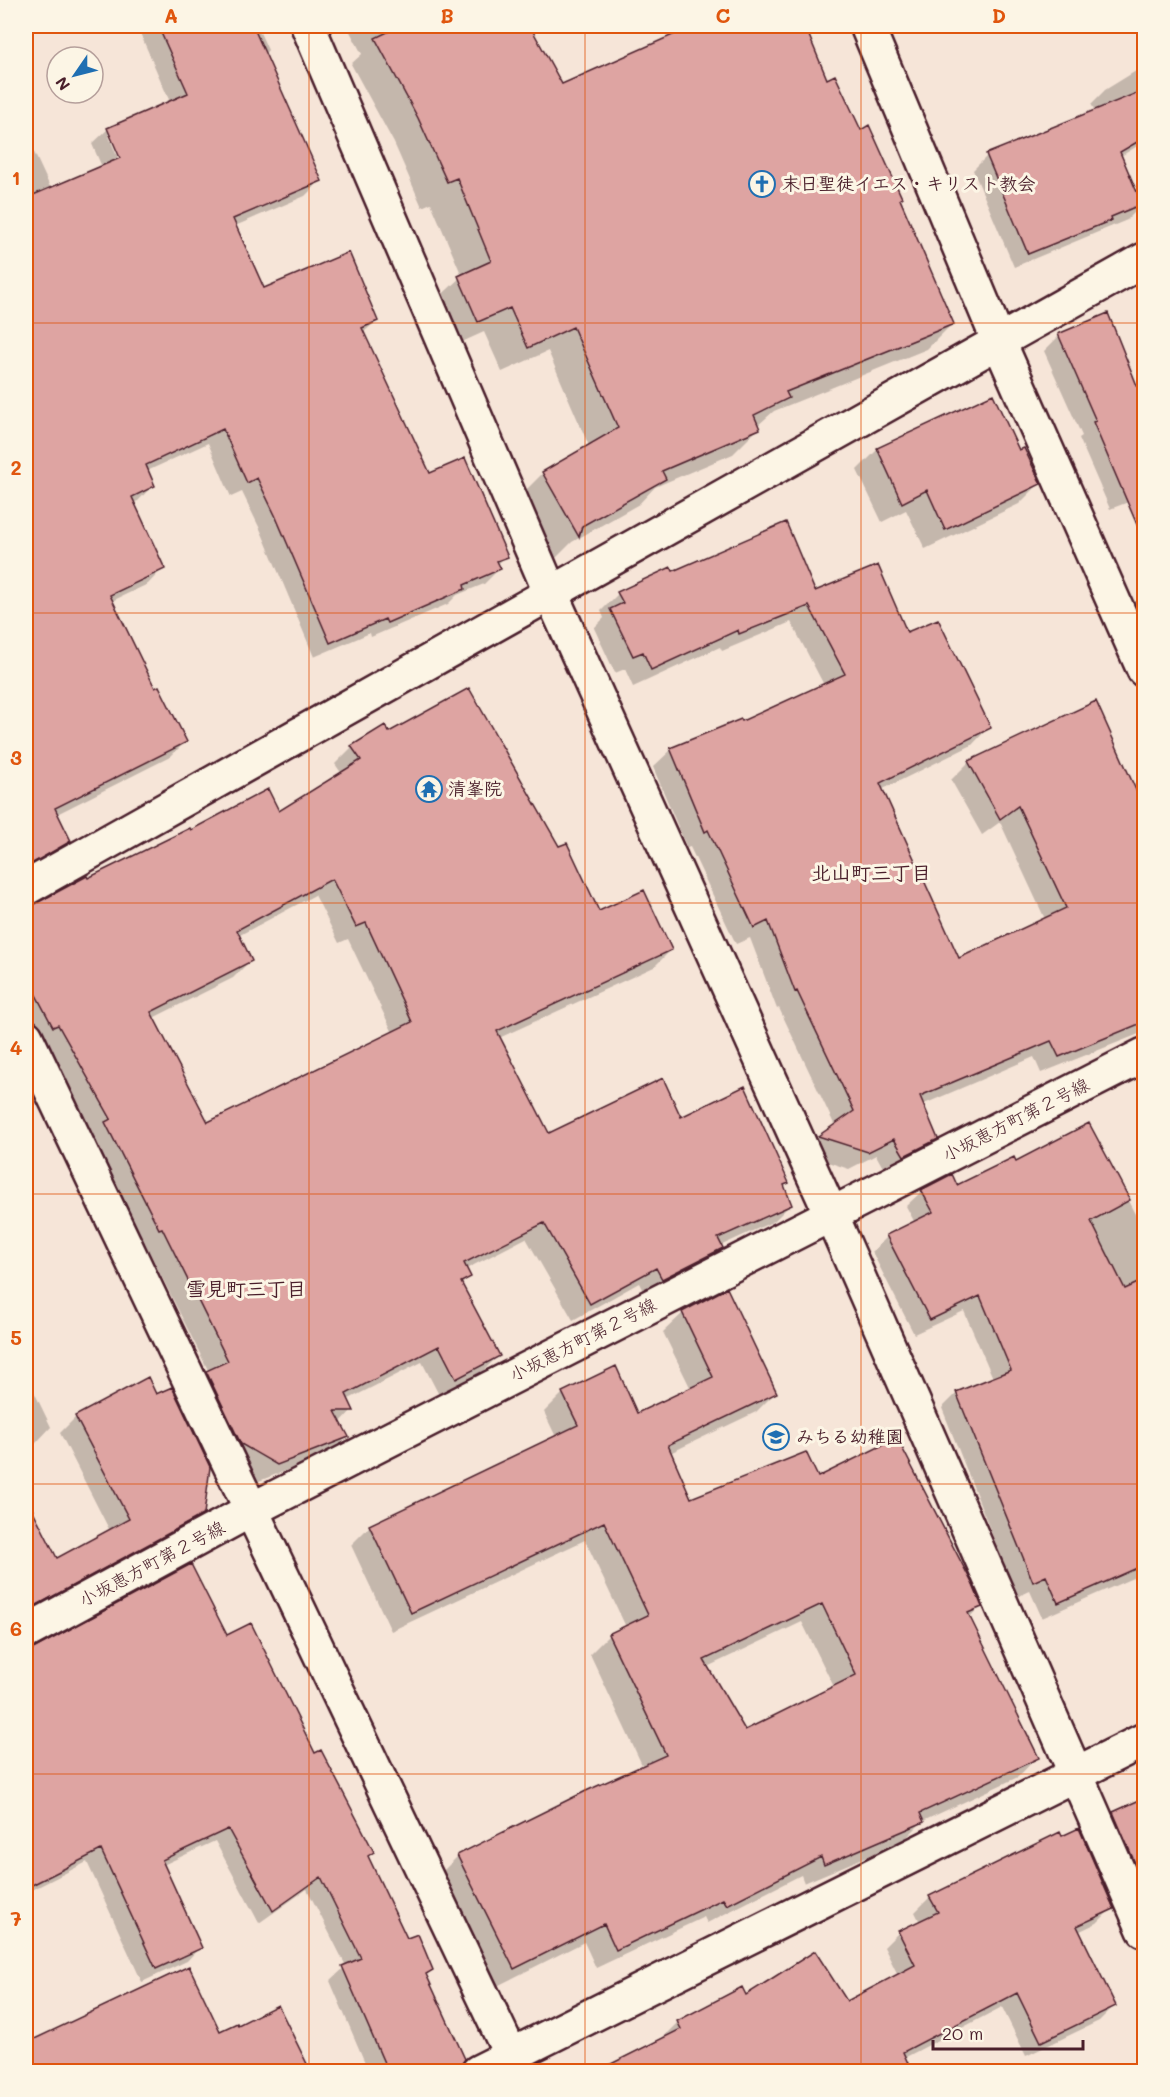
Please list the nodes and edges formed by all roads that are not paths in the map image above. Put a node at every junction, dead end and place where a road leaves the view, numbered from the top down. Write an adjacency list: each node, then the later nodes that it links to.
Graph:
1 (308, 26): 5 (street)
2 (867, 26): 4 (street)
3 (1144, 260): 4 (street)
4 (999, 342): 5 (street); 6 (street)
5 (551, 594): 7 (street); 10 (street)
6 (1144, 670)
7 (26, 888)
8 (26, 1037): 11 (street)
9 (1144, 1055): 10 (street, 小坂恵方町第２号線)
10 (831, 1214): 11 (street, 小坂恵方町第２号線); 14 (street)
11 (251, 1510): 12 (street, 小坂恵方町第２号線); 16 (street)
12 (26, 1632)
13 (1144, 1740): 14 (street)
14 (1076, 1773): 15 (street); 16 (street)
15 (1144, 1930)
16 (515, 2063): 17 (street)
17 (478, 2072)

